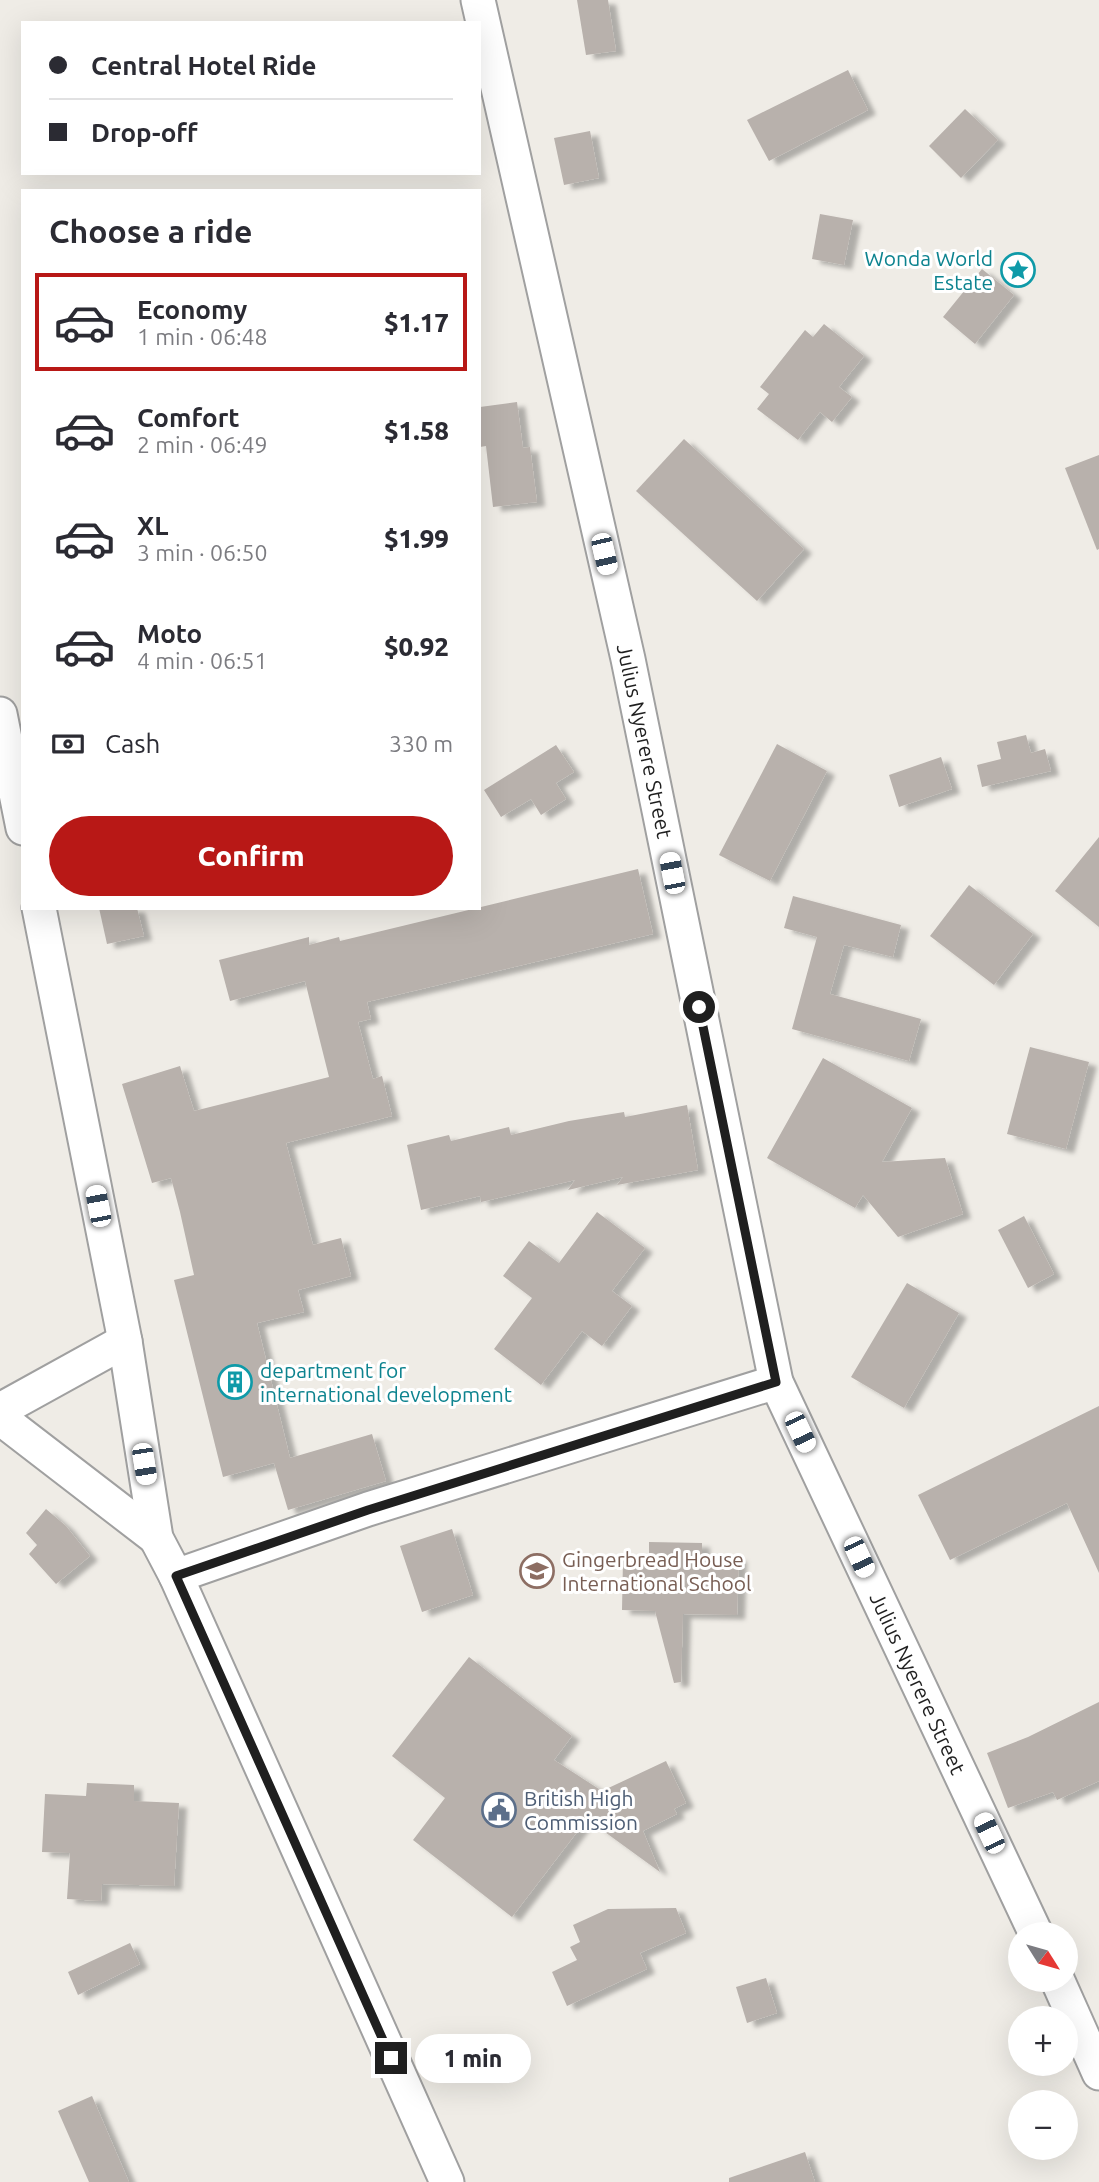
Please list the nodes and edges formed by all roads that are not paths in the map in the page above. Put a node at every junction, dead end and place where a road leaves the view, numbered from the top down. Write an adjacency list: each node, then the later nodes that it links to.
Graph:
1 (478, 0): 7 (street, Julius Nyerere Street)
2 (0, 713): 3 (street)
3 (18, 783): 4 (street)
4 (21, 810)
5 (39, 910): 6 (street)
6 (125, 1341): 8 (street); 10 (street)
7 (776, 1382): 11 (street); 12 (street, Julius Nyerere Street)
8 (0, 1410)
9 (0, 1418): 10 (street)
10 (156, 1538): 11 (street)
11 (176, 1576): 15 (street)
12 (1030, 1922)
13 (1063, 1992): 14 (street)
14 (1099, 2073)
15 (447, 2182)

